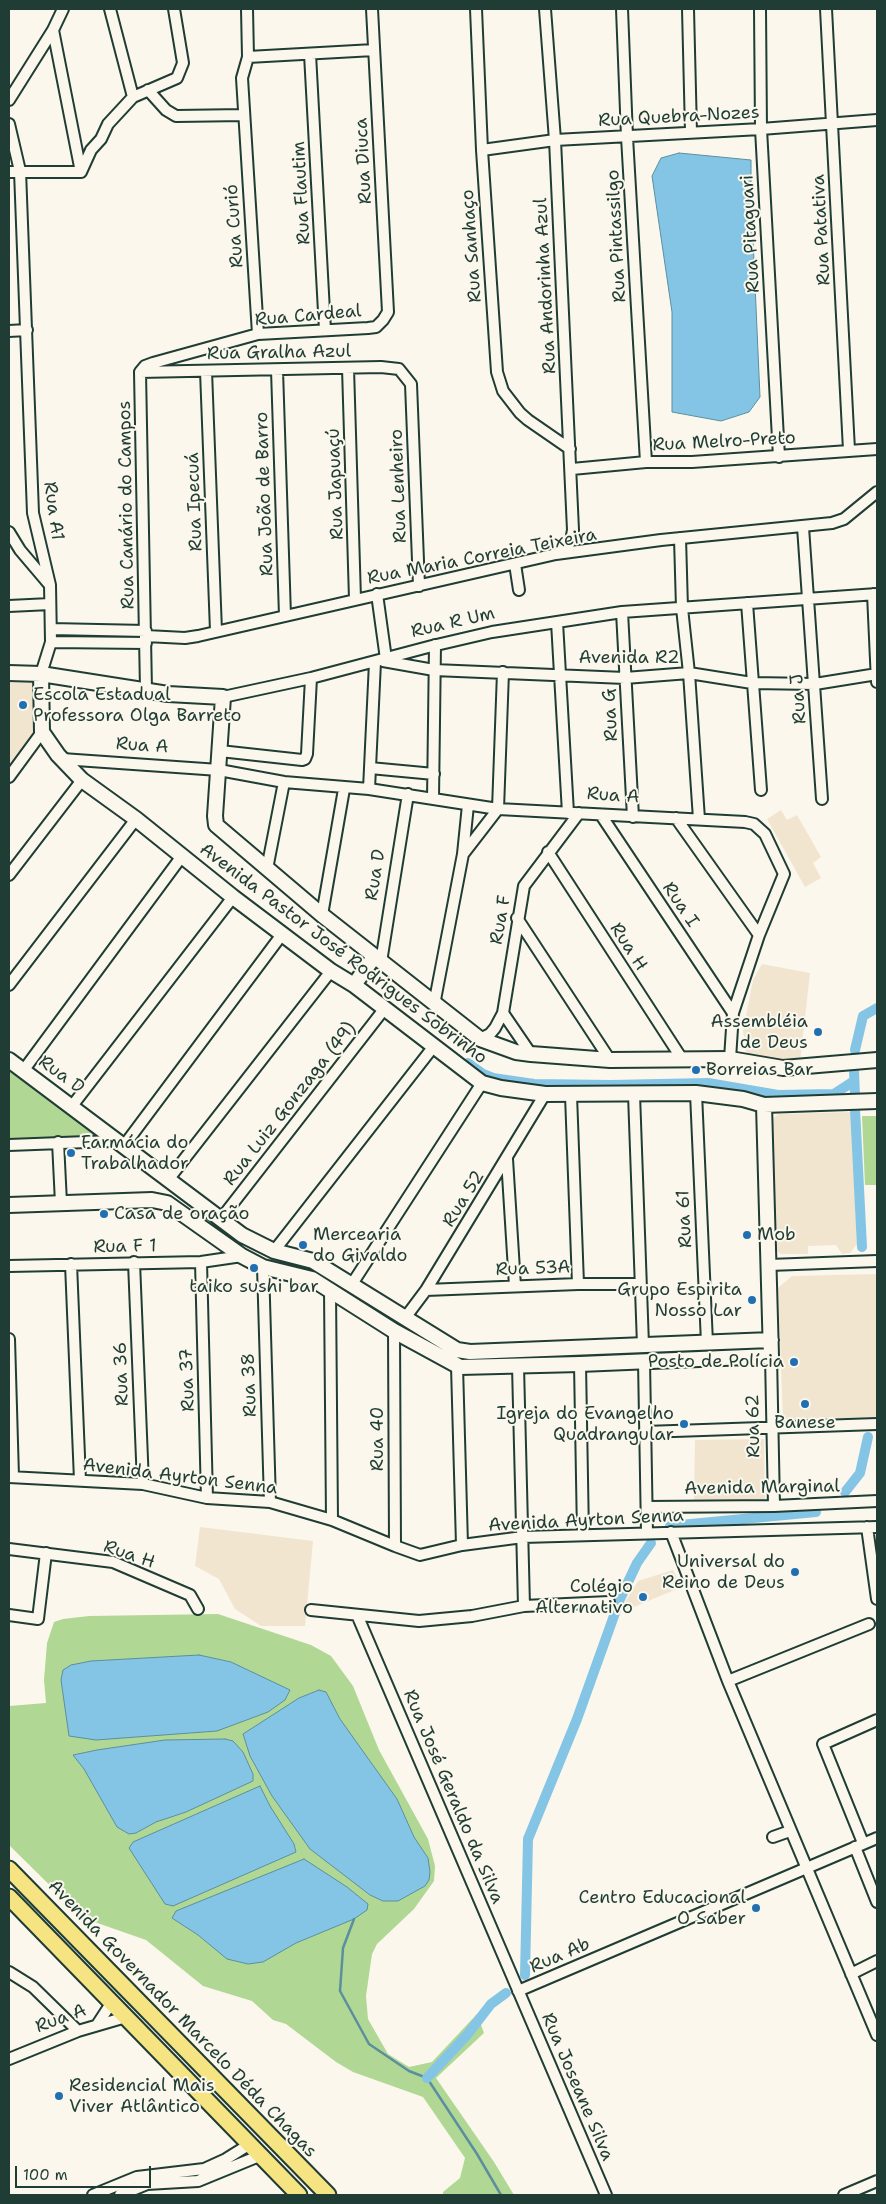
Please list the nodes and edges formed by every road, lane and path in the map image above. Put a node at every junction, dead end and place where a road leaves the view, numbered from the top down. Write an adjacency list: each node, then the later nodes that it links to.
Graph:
1 (63, 9): 12 (street)
2 (110, 9): 17 (street)
3 (174, 9): 16 (street)
4 (247, 9): 15 (street, Rua Curió)
5 (372, 9): 13 (street, Rua Diuca)
6 (476, 9): 27 (street, Rua Sanhaço)
7 (545, 9): 26 (street, Rua Andorinha Azul)
8 (622, 9): 25 (street, Rua Pintassilgo)
9 (688, 9): 24 (street)
10 (760, 9): 23 (street, Rua Pitaguari)
11 (826, 9): 22 (street, Rua Patativa)
12 (53, 30): 18 (street); 30 (street)
13 (374, 50): 14 (street); 31 (street, Rua Diuca)
14 (310, 54): 15 (street); 33 (street, Rua Flautim)
15 (248, 58): 19 (street, Rua Curió)
16 (148, 90): 17 (street); 19 (street)
17 (133, 97): 30 (street)
18 (9, 100)
19 (244, 115): 35 (street, Rua Curió)
20 (877, 120): 22 (street, Rua Quebra-Nozes)
21 (9, 124): 28 (street, Rua A1)
22 (833, 124): 23 (street, Rua Quebra-Nozes); 43 (street, Rua Patativa)
23 (761, 129): 24 (street, Rua Quebra-Nozes); 44 (street, Rua Pitaguari)
24 (690, 132): 25 (street, Rua Quebra-Nozes)
25 (627, 137): 26 (street, Rua Quebra-Nozes); 45 (street, Rua Pintassilgo)
26 (555, 140): 27 (street, Rua Quebra-Nozes); 41 (street, Rua Andorinha Azul)
27 (482, 150): 41 (street, Rua Sanhaço)
28 (20, 171): 29 (street); 30 (street); 32 (street, Rua A1)
29 (9, 172)
30 (81, 172)
31 (388, 312): 33 (street, Rua Cardeal)
32 (27, 330): 34 (street); 57 (street, Rua A1)
33 (325, 330): 35 (street, Rua Cardeal)
34 (9, 331)
35 (258, 334): 39 (street, Rua Cardeal)
36 (348, 368): 37 (street, Rua Gralha Azul); 40 (street, Rua Gralha Azul); 63 (street, Rua Japuaçú)
37 (277, 370): 38 (street, Rua Gralha Azul); 69 (street, Rua João de Barro)
38 (206, 371): 39 (street, Rua Gralha Azul); 72 (street, Rua Ipecuá)
39 (140, 372): 73 (street, Rua Canário do Campos)
40 (411, 384): 58 (street, Rua Lenheiro)
41 (570, 449): 46 (street, Rua Andorinha Azul)
42 (877, 449): 43 (street, Rua Melro-Preto)
43 (849, 450): 44 (street, Rua Melro-Preto)
44 (779, 457): 45 (street, Rua Melro-Preto)
45 (646, 462): 46 (street, Rua Melro-Preto)
46 (572, 469): 49 (street, Rua Andorinha Azul)
47 (877, 492): 48 (street, Rua Maria Correia Teixeira)
48 (803, 527): 51 (street, Rua Maria Correia Teixeira); 62 (street, Rua J)
49 (573, 530): 54 (street); 55 (street, Rua Andorinha Azul)
50 (9, 532): 53 (street)
51 (680, 538): 54 (street, Rua Maria Correia Teixeira); 67 (street)
52 (9, 550): 53 (street)
53 (20, 550): 57 (street)
54 (595, 550): 55 (street, Rua Maria Correia Teixeira)
55 (556, 554): 56 (street, Rua Maria Correia Teixeira)
56 (515, 564): 58 (street, Rua Maria Correia Teixeira); 59 (street)
57 (50, 585): 65 (street, Rua A1)
58 (419, 586): 60 (street, Rua Maria Correia Teixeira)
59 (519, 590)
60 (378, 594): 63 (street, Rua Maria Correia Teixeira); 76 (street)
61 (875, 594): 62 (street, Rua R Um); 83 (street)
62 (808, 598): 64 (street, Rua R Um); 88 (street, Rua J)
63 (355, 599): 69 (street, Rua Maria Correia Teixeira)
64 (747, 603): 67 (street, Rua R Um); 87 (street)
65 (50, 604): 66 (street); 71 (street, Rua A1)
66 (9, 606)
67 (682, 608): 68 (street, Rua R Um); 82 (street)
68 (622, 612): 70 (street, Rua R Um); 85 (street, Rua G)
69 (285, 616): 72 (street, Rua Maria Correia Teixeira)
70 (557, 622): 75 (street, Rua R Um); 81 (street)
71 (51, 629): 73 (street, Rua Maria Correia Teixeira); 74 (street, Rua A1)
72 (216, 631): 73 (street, Rua Maria Correia Teixeira)
73 (146, 637): 74 (street, Rua Maria Correia Teixeira); 89 (street, Rua Canário do Campos)
74 (51, 642): 80 (street, Rua A1)
75 (435, 645): 76 (street, Rua R Um); 77 (street)
76 (380, 661): 77 (street, Avenida R2); 84 (street, Rua R Um); 94 (street)
77 (434, 670): 78 (street, Avenida R2); 96 (street)
78 (503, 672): 81 (street, Avenida R2); 107 (street)
79 (9, 673): 80 (street, Rua R Um)
80 (41, 674): 89 (street, Rua R Um); 91 (street)
81 (559, 674): 85 (street, Avenida R2); 108 (street)
82 (689, 674): 85 (street, Avenida R2); 87 (street, Avenida R2); 113 (street)
83 (877, 674): 86 (street); 88 (street, Avenida R2)
84 (312, 678): 90 (street, Rua R Um); 92 (street)
85 (626, 678): 110 (street, Rua G)
86 (877, 682)
87 (752, 683): 88 (street, Avenida R2); 102 (street)
88 (815, 684): 105 (street, Rua J)
89 (146, 690): 90 (street, Rua R Um)
90 (222, 697): 92 (street)
91 (42, 732): 93 (street, Avenida Pastor José Rodrigues Sobrinho); 97 (street)
92 (220, 751): 95 (street)
93 (62, 759): 95 (street, Rua A); 98 (street, Avenida Pastor José Rodrigues Sobrinho)
94 (370, 768): 96 (street); 101 (street)
95 (219, 770): 99 (street, Rua A); 117 (street, Avenida Pastor José Rodrigues Sobrinho)
96 (434, 774): 104 (street)
97 (9, 777)
98 (82, 780): 112 (street, Avenida Pastor José Rodrigues Sobrinho); 118 (street)
99 (284, 782): 100 (street, Rua A); 117 (street)
100 (344, 789): 101 (street, Rua A); 120 (street)
101 (369, 789): 103 (street, Rua A)
102 (761, 790)
103 (408, 794): 104 (street, Rua A); 124 (street, Rua D)
104 (433, 799): 106 (street, Rua A)
105 (822, 799)
106 (468, 805): 107 (street, Rua A); 115 (street)
107 (498, 809): 108 (street, Rua A); 115 (street)
108 (574, 813): 109 (street, Rua A); 114 (street, Rua F)
109 (601, 815): 110 (street, Rua A); 130 (street, Rua I)
110 (633, 817): 111 (street, Rua A)
111 (676, 818): 113 (street, Rua A); 123 (street)
112 (136, 819): 116 (street, Avenida Pastor José Rodrigues Sobrinho); 127 (street)
113 (699, 819): 123 (street, Rua A)
114 (548, 852): 121 (street, Rua F); 135 (street, Rua H)
115 (464, 854): 128 (street)
116 (182, 856): 119 (street, Avenida Pastor José Rodrigues Sobrinho); 140 (street)
117 (267, 869): 120 (street, Avenida Pastor José Rodrigues Sobrinho)
118 (9, 875)
119 (233, 897): 122 (street, Avenida Pastor José Rodrigues Sobrinho); 148 (street)
120 (322, 916): 124 (street, Avenida Pastor José Rodrigues Sobrinho)
121 (517, 918): 131 (street, Rua F); 138 (street)
122 (283, 934): 125 (street, Avenida Pastor José Rodrigues Sobrinho); 150 (street)
123 (759, 934): 130 (street, Rua A)
124 (377, 960): 126 (street); 128 (street, Avenida Pastor José Rodrigues Sobrinho)
125 (332, 970): 126 (street, Avenida Pastor José Rodrigues Sobrinho); 153 (street)
126 (359, 978): 129 (street, Avenida Pastor José Rodrigues Sobrinho)
127 (9, 985)
128 (434, 1005): 132 (street, Avenida Pastor José Rodrigues Sobrinho)
129 (385, 1008): 133 (street, Avenida Pastor José Rodrigues Sobrinho); 157 (street, Rua Luiz Gonzaga (49))
130 (733, 1012): 136 (street, Rua A)
131 (503, 1013): 132 (street, Rua F); 134 (street)
132 (480, 1039): 134 (street, Avenida Pastor José Rodrigues Sobrinho)
133 (434, 1046): 141 (street, Avenida Pastor José Rodrigues Sobrinho); 158 (street)
134 (530, 1054): 138 (street, Avenida Pastor José Rodrigues Sobrinho)
135 (682, 1059): 136 (street, Avenida Pastor José Rodrigues Sobrinho); 138 (street, Avenida Pastor José Rodrigues Sobrinho)
136 (730, 1059): 139 (street, Avenida Pastor José Rodrigues Sobrinho)
137 (9, 1060): 140 (street, Rua D)
138 (610, 1060)
139 (877, 1060)
140 (23, 1071): 148 (street, Rua D)
141 (482, 1082): 143 (street, Avenida Pastor José Rodrigues Sobrinho); 167 (street)
142 (696, 1093): 144 (street, Avenida Pastor José Rodrigues Sobrinho); 147 (street, Avenida Pastor José Rodrigues Sobrinho); 177 (street, Rua 61)
143 (545, 1094): 145 (street, Avenida Pastor José Rodrigues Sobrinho); 152 (street, Rua 52)
144 (634, 1094): 145 (street, Avenida Pastor José Rodrigues Sobrinho); 169 (street)
145 (570, 1095): 168 (street)
146 (877, 1101): 147 (street, Avenida Pastor José Rodrigues Sobrinho)
147 (764, 1105): 164 (street, Rua 62)
148 (72, 1106): 150 (street, Rua D)
149 (58, 1142): 150 (street); 151 (street); 155 (street)
150 (118, 1144): 153 (street, Rua D)
151 (9, 1145)
152 (507, 1159): 170 (street); 172 (street, Rua 52)
153 (168, 1180): 154 (street); 157 (street, Rua D)
154 (152, 1200): 155 (street); 159 (street)
155 (61, 1203): 156 (street)
156 (9, 1205)
157 (220, 1220): 158 (street, Rua D)
158 (274, 1251): 167 (street, Rua D)
159 (242, 1256): 161 (street, Rua F 1); 166 (street)
160 (134, 1262): 161 (street, Rua F 1); 163 (street, Rua F 1); 189 (street, Rua 36)
161 (201, 1262): 190 (street, Rua 37)
162 (877, 1262): 164 (street)
163 (71, 1264): 165 (street, Rua F 1); 188 (street)
164 (768, 1265): 176 (street, Rua 62)
165 (9, 1266)
166 (263, 1267): 171 (street); 192 (street, Rua 38)
167 (352, 1284): 173 (street, Rua D)
168 (578, 1284): 169 (street, Rua 53A); 170 (street, Rua 53A)
169 (640, 1284): 178 (street)
170 (516, 1286): 172 (street, Rua 53A)
171 (330, 1290): 174 (street); 195 (street)
172 (426, 1290): 173 (street, Rua 52)
173 (405, 1318): 178 (street, Rua D)
174 (394, 1331): 182 (street); 202 (street, Rua 40)
175 (9, 1339): 187 (street)
176 (771, 1340): 177 (street, Rua D); 179 (street, Rua 62)
177 (707, 1343): 178 (street, Rua D)
178 (643, 1345)
179 (771, 1356): 180 (street); 185 (street, Rua 62)
180 (644, 1361): 181 (street); 186 (street)
181 (580, 1364): 183 (street); 199 (street)
182 (457, 1366): 183 (street); 201 (street)
183 (518, 1366): 200 (street)
184 (877, 1424): 185 (street)
185 (773, 1427): 186 (street); 193 (street, Rua 62)
186 (645, 1432): 194 (street)
187 (11, 1477): 188 (street, Avenida Ayrton Senna)
188 (80, 1480): 189 (street, Avenida Ayrton Senna)
189 (143, 1484): 190 (street, Avenida Ayrton Senna)
190 (208, 1498): 192 (street, Avenida Ayrton Senna)
191 (877, 1501): 193 (street, Avenida Marginal)
192 (270, 1502): 195 (street, Avenida Ayrton Senna)
193 (774, 1506): 194 (street, Avenida Marginal)
194 (648, 1507): 198 (street)
195 (332, 1520): 202 (street, Avenida Ayrton Senna)
196 (872, 1527): 197 (street, Avenida Ayrton Senna); 205 (street)
197 (670, 1532): 198 (street, Avenida Ayrton Senna); 213 (street)
198 (647, 1533): 199 (street, Avenida Ayrton Senna)
199 (583, 1535): 200 (street, Avenida Ayrton Senna)
200 (523, 1537): 201 (street, Avenida Ayrton Senna); 207 (street)
201 (462, 1545): 202 (street, Avenida Ayrton Senna)
202 (395, 1546)
203 (9, 1549): 204 (street, Rua H)
204 (46, 1553): 208 (street, Rua H); 210 (street)
205 (877, 1599)
206 (609, 1602): 207 (street)
207 (524, 1606): 211 (street)
208 (198, 1609)
209 (311, 1610): 211 (street)
210 (9, 1615)
211 (358, 1617): 228 (street, Rua José Geraldo da Silva)
212 (869, 1624): 213 (street)
213 (728, 1680): 215 (street)
214 (877, 1720): 218 (street)
215 (790, 1831): 216 (street); 219 (street)
216 (773, 1837)
217 (877, 1838): 218 (street, Rua Ab)
218 (859, 1845): 219 (street, Rua Ab); 222 (street)
219 (806, 1867): 227 (street); 228 (street, Rua Ab)
220 (9, 1869): 242 (main road, Avenida Governador Marcelo Déda Chagas)
221 (9, 1897): 224 (main road)
222 (877, 1902)
223 (9, 1910): 224 (street)
224 (25, 1914): 229 (main road)
225 (877, 1961): 227 (street)
226 (9, 1972): 232 (street)
227 (851, 1974): 233 (street)
228 (518, 1991): 243 (street, Rua Joseane Silva)
229 (112, 2002): 230 (main road); 231 (street)
230 (126, 2017): 231 (street, Rua A); 235 (main road)
231 (97, 2025): 232 (street, Rua A)
232 (78, 2031): 234 (street, Rua A)
233 (877, 2035)
234 (9, 2059)
235 (250, 2144): 236 (main road); 239 (street)
236 (259, 2156): 240 (street); 241 (main road)
237 (877, 2181): 238 (street)
238 (862, 2192): 244 (street)
239 (93, 2195)
240 (120, 2195)
241 (298, 2195)
242 (328, 2195)
243 (606, 2195)
244 (844, 2195)

